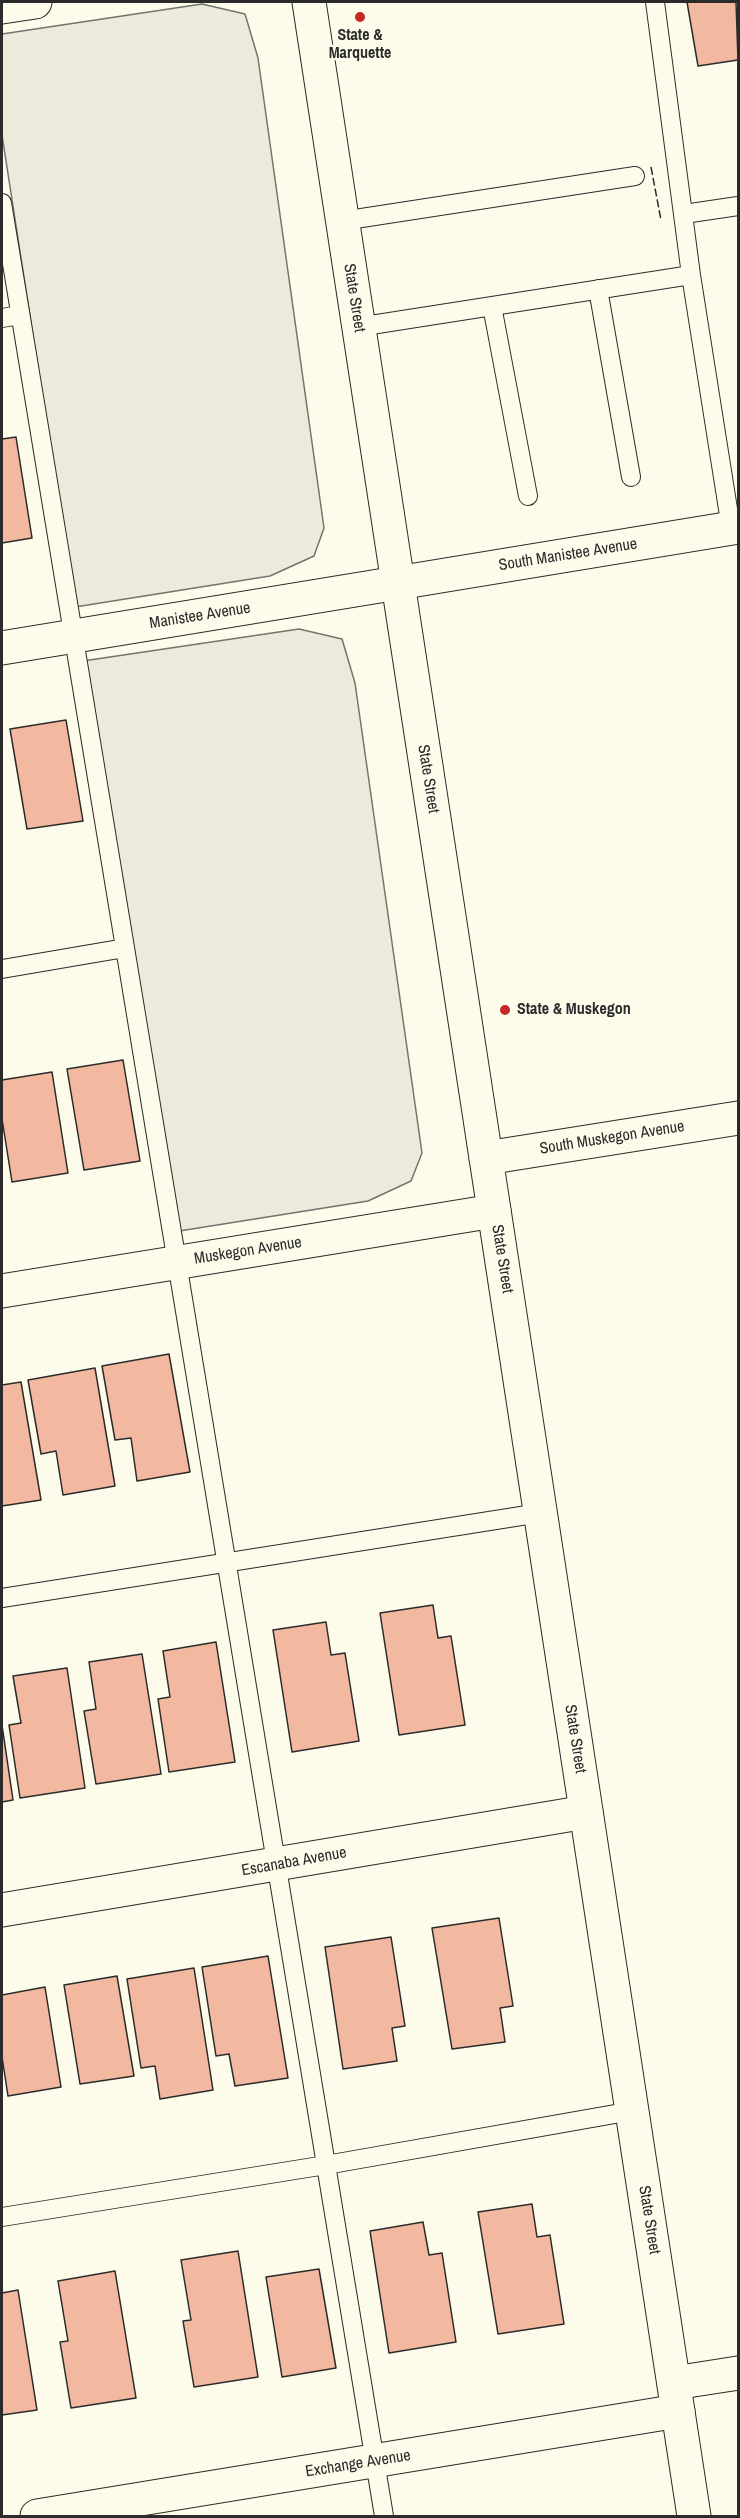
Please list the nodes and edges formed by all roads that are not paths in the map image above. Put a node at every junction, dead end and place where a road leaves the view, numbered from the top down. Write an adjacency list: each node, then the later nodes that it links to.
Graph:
1 (35, 2): 4 (street)
2 (309, 2): 9 (street, State Street)
3 (655, 2): 8 (lane)
4 (2, 7)
5 (635, 176): 9 (lane)
6 (2, 203): 13 (lane)
7 (738, 206): 8 (lane)
8 (684, 214): 10 (lane)
9 (342, 221): 15 (street, State Street)
10 (691, 275): 11 (lane); 18 (lane)
11 (598, 289): 12 (lane); 16 (lane)
12 (492, 306): 15 (lane); 17 (lane)
13 (20, 315): 14 (lane); 20 (lane)
14 (2, 318)
15 (358, 327): 19 (street, State Street)
16 (631, 477)
17 (528, 496)
18 (735, 528): 19 (street, South Manistee Avenue)
19 (398, 583): 20 (street, Manistee Avenue); 25 (street, State Street)
20 (73, 637): 21 (street, Manistee Avenue); 22 (lane)
21 (2, 648)
22 (125, 948): 23 (lane); 27 (lane)
23 (2, 969)
24 (738, 1118): 25 (street, South Muskegon Avenue)
25 (486, 1158): 26 (street, State Street)
26 (494, 1211): 27 (street, Muskegon Avenue); 29 (street, State Street)
27 (177, 1262): 28 (street, Muskegon Avenue); 30 (lane)
28 (2, 1291)
29 (540, 1513): 30 (lane); 32 (street, State Street)
30 (226, 1563): 31 (lane); 33 (lane)
31 (2, 1598)
32 (586, 1812): 33 (street, Escanaba Avenue); 35 (street, State Street)
33 (276, 1866): 34 (street, Escanaba Avenue); 36 (lane)
34 (2, 1910)
35 (632, 2111): 36 (lane); 39 (street, State Street)
36 (326, 2165): 37 (lane); 40 (lane)
37 (2, 2217)
38 (738, 2373): 39 (street, Exchange Avenue)
39 (676, 2397): 40 (street, Exchange Avenue); 43 (street, State Street)
40 (375, 2461): 41 (street, Exchange Avenue); 42 (lane)
41 (38, 2517)
42 (384, 2517)
43 (694, 2517)

